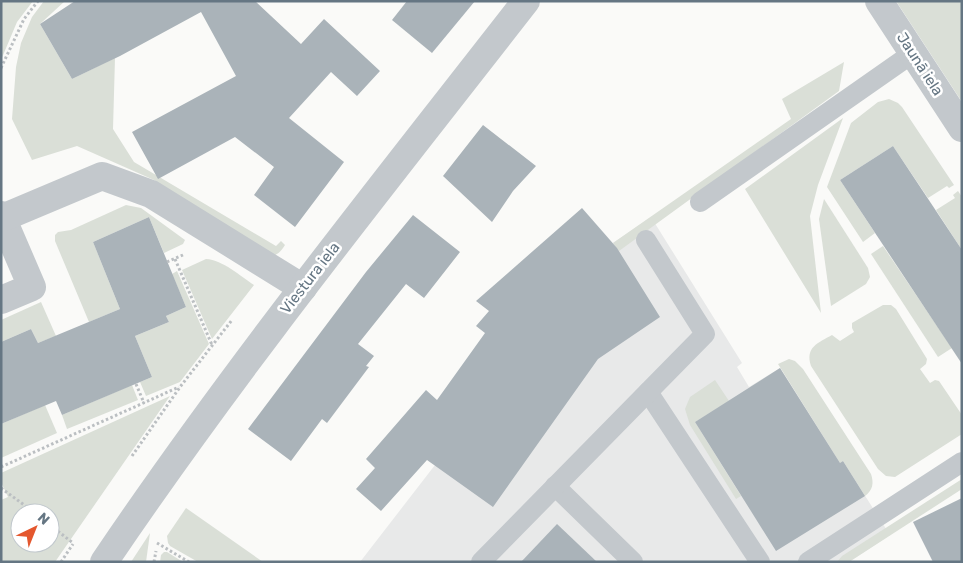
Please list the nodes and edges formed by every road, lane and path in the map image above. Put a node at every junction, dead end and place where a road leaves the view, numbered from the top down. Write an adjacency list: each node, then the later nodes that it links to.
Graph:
1 (38, 1): 5 (path)
2 (526, 1): 11 (street, Viestura iela)
3 (879, 1): 4 (street, Jaunā iela)
4 (913, 53): 6 (street, Jaunā iela); 7 (lane)
5 (1, 68)
6 (962, 128)
7 (700, 202)
8 (2, 216): 11 (street); 12 (street)
9 (646, 240): 16 (lane)
10 (175, 259): 13 (path)
11 (303, 288): 26 (street, Viestura iela)
12 (1, 300)
13 (212, 345)
14 (136, 384): 17 (path)
15 (180, 387): 17 (path)
16 (648, 392): 20 (lane); 30 (lane)
17 (144, 403): 19 (path)
18 (962, 462): 31 (lane)
19 (1, 467)
20 (555, 486): 28 (lane); 29 (lane)
21 (1, 488): 22 (path)
22 (21, 503)
23 (60, 532): 24 (path)
24 (74, 543)
25 (157, 543): 27 (path)
26 (104, 562)
27 (189, 562)
28 (481, 562)
29 (632, 562)
30 (760, 562)
31 (808, 562)

